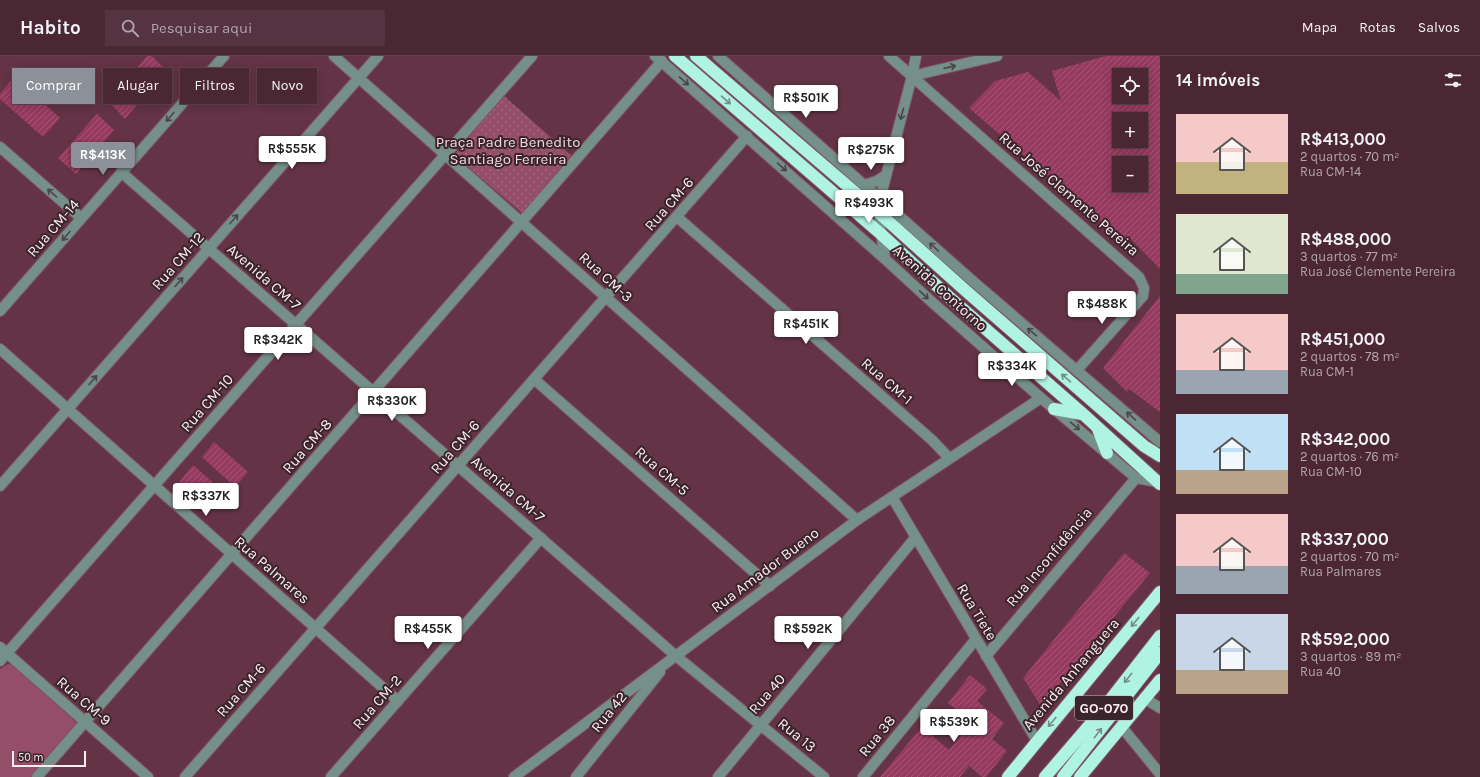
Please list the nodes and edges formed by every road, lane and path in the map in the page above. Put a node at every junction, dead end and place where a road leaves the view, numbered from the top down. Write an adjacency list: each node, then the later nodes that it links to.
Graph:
1 (224, 56): 17 (street, Rua CM-14, one-way to 17)
2 (334, 56): 13 (street, Rua CM-3)
3 (378, 56): 13 (street, Rua CM-12)
4 (532, 56): 16 (street, Rua CM-10)
5 (675, 56): 25 (highway, one-way to 25)
6 (696, 56): 21 (highway)
7 (718, 56): 19 (street, Avenida Contorno)
8 (889, 56): 12 (street, Rua José Clemente Pereira)
9 (916, 56): 12 (street)
10 (997, 56): 12 (street, one-way to 10)
11 (658, 59): 14 (street, Avenida Contorno, one-way to 14); 24 (street, Rua CM-8)
12 (912, 76): 18 (street, one-way to 18); 32 (street, Rua José Clemente Pereira)
13 (359, 78): 16 (street, Rua CM-3); 26 (street, Rua CM-12, one-way to 13)
14 (747, 136): 22 (street, Rua CM-6); 27 (street, Avenida Contorno, one-way to 27)
15 (0, 147): 23 (street, one-way to 15)
16 (445, 154): 24 (street, Rua CM-3); 30 (street, Rua CM-10)
17 (121, 172): 23 (street, Rua CM-14); 26 (street, Avenida CM-7)
18 (886, 175): 19 (street); 20 (street)
19 (864, 185): 20 (street, Avenida Contorno)
20 (880, 199): 21 (street); 32 (street, Avenida Contorno, one-way to 20)
21 (879, 212): 25 (street); 42 (highway, one-way to 21)
22 (677, 217): 28 (street, Rua CM-6); 43 (street, Rua CM-1)
23 (81, 218): 29 (street, Rua CM-14, one-way to 29)
24 (521, 222): 28 (street, Rua CM-3); 34 (street, Rua CM-8)
25 (881, 234): 27 (street); 38 (highway)
26 (209, 249): 30 (street, Avenida CM-7); 36 (street, Rua CM-12, one-way to 26)
27 (885, 259): 35 (street, Avenida Contorno, one-way to 35)
28 (606, 297): 33 (street, Rua CM-6); 50 (street, Rua CM-3)
29 (0, 311)
30 (296, 324): 34 (street, Avenida CM-7); 48 (street, Rua CM-10)
31 (0, 350): 36 (street, Rua Palmares)
32 (1077, 370): 40 (street, Avenida Contorno, one-way to 32)
33 (534, 379): 44 (street, Rua CM-6); 54 (street, Rua CM-5)
34 (373, 392): 44 (street, Avenida CM-7); 53 (street, Rua CM-8)
35 (1041, 398): 37 (street, Avenida Contorno); 43 (street, Rua Amador Bueno)
36 (68, 409): 47 (street, Rua CM-12); 48 (street, Rua Palmares)
37 (1054, 409): 38 (highway); 41 (street, Avenida Contorno, one-way to 41)
38 (1083, 414): 39 (highway)
39 (1096, 426): 41 (highway); 46 (highway)
40 (1160, 442)
41 (1107, 453): 45 (street, Avenida Contorno)
42 (1160, 456)
43 (949, 458): 49 (street, Rua Amador Bueno)
44 (458, 466): 51 (street, Avenida CM-7); 56 (street, Rua CM-6)
45 (1136, 478): 46 (street); 62 (street, Rua Inconfidência)
46 (1159, 483)
47 (0, 486)
48 (154, 486): 53 (street, Rua Palmares); 59 (street, Rua CM-10)
49 (892, 497): 50 (street, Rua Amador Bueno); 52 (street, Rua Tiete)
50 (857, 520): 54 (street, Rua Amador Bueno)
51 (541, 538): 61 (street, Avenida CM-7); 67 (street, Rua CM-2)
52 (915, 538): 58 (street, Rua Tiete); 70 (street, Rua 40)
53 (232, 554): 56 (street, Rua Palmares); 69 (street, Rua CM-8)
54 (770, 586): 61 (street, Rua Amador Bueno)
55 (1160, 592): 72 (highway, Avenida Anhanguera, one-way to 72)
56 (315, 628): 67 (street, Rua Palmares); 76 (street, Rua CM-6)
57 (1160, 636): 84 (highway, GO-070, one-way to 84)
58 (976, 639): 62 (street, Rua Tiete); 82 (street, Rua 38)
59 (4, 650): 63 (street, Rua CM-10); 69 (street, Rua CM-9)
60 (1160, 653): 85 (highway, GO-070, one-way to 60)
61 (676, 656): 64 (street, Rua Amador Bueno); 70 (street, Rua 13)
62 (986, 656): 72 (street, Rua Tiete)
63 (0, 661)
64 (664, 665): 78 (street, Rua Amador Bueno); 79 (street, Rua 42)
65 (1160, 680): 66 (highway)
66 (1144, 698): 68 (street); 71 (highway)
67 (398, 701): 77 (street, Rua CM-2)
68 (1160, 708)
69 (85, 722): 74 (street, Rua CM-8); 75 (street, Rua CM-9)
70 (761, 725): 80 (street, Rua 40); 81 (street, Rua 13)
71 (1121, 726): 73 (street); 86 (highway)
72 (1037, 741): 83 (highway, Avenida Anhanguera)
73 (1160, 774)
74 (37, 777)
75 (148, 777)
76 (185, 777)
77 (331, 777)
78 (514, 777)
79 (576, 777)
80 (718, 777)
81 (824, 777)
82 (863, 777)
83 (1008, 777)
84 (1045, 777)
85 (1063, 777)
86 (1080, 777)

